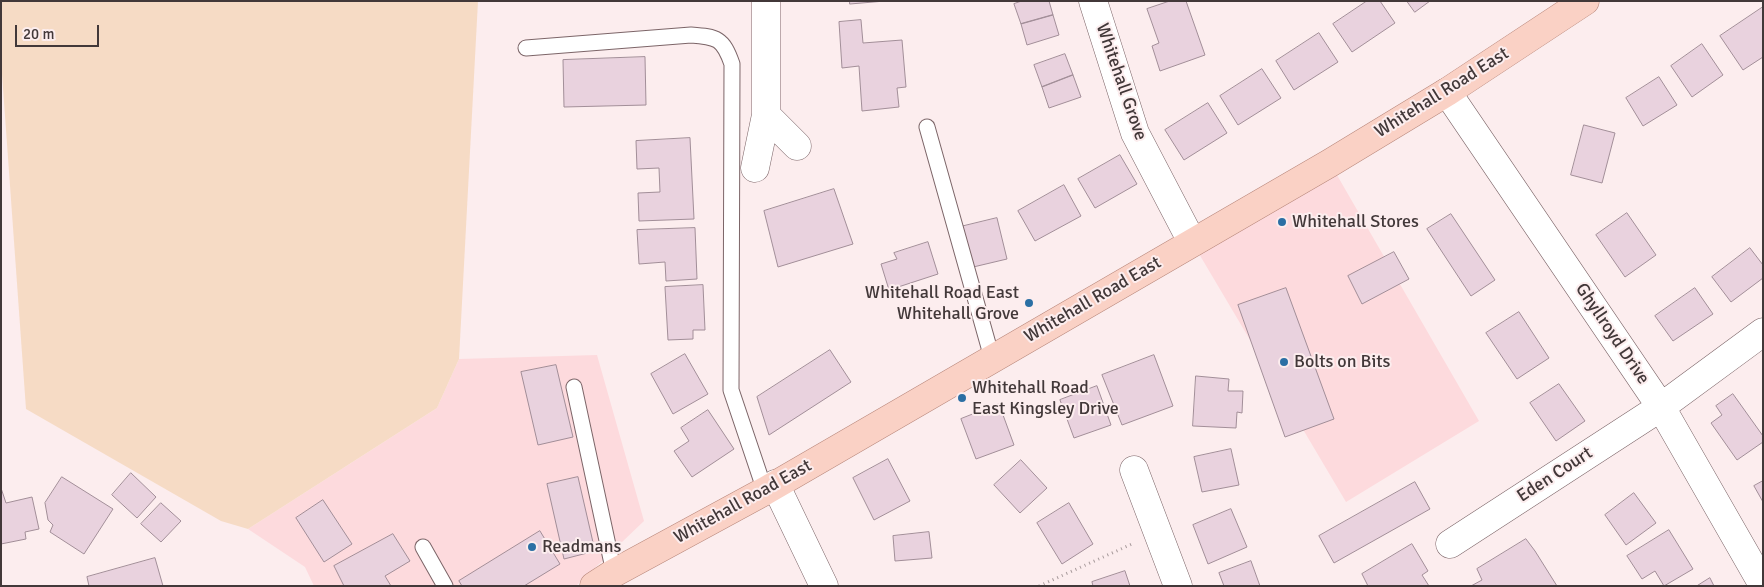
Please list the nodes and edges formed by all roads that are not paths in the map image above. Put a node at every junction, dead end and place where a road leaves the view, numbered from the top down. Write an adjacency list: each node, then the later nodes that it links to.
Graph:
1 (766, 1): 6 (street)
2 (1093, 1): 10 (street, Whitehall Grove)
3 (1585, 1): 5 (main road, Whitehall Road East)
4 (526, 48): 16 (lane)
5 (1447, 92): 10 (main road, Whitehall Road East); 14 (street, Ghyllroyd Drive)
6 (766, 115): 8 (street); 9 (street)
7 (927, 127): 12 (lane)
8 (797, 146)
9 (755, 168)
10 (1192, 242): 12 (main road, Whitehall Road East)
11 (1763, 332): 14 (street, Eden Court)
12 (992, 358): 16 (main road, Whitehall Road East)
13 (574, 387): 19 (lane)
14 (1661, 407): 17 (street, Eden Court); 20 (street, Ghyllroyd Drive)
15 (1134, 470): 23 (street)
16 (770, 488): 19 (main road, Whitehall Road East); 22 (street)
17 (1450, 544)
18 (423, 547): 21 (lane)
19 (604, 579)
20 (1763, 585)
21 (445, 586)
22 (824, 586)
23 (1178, 586)

